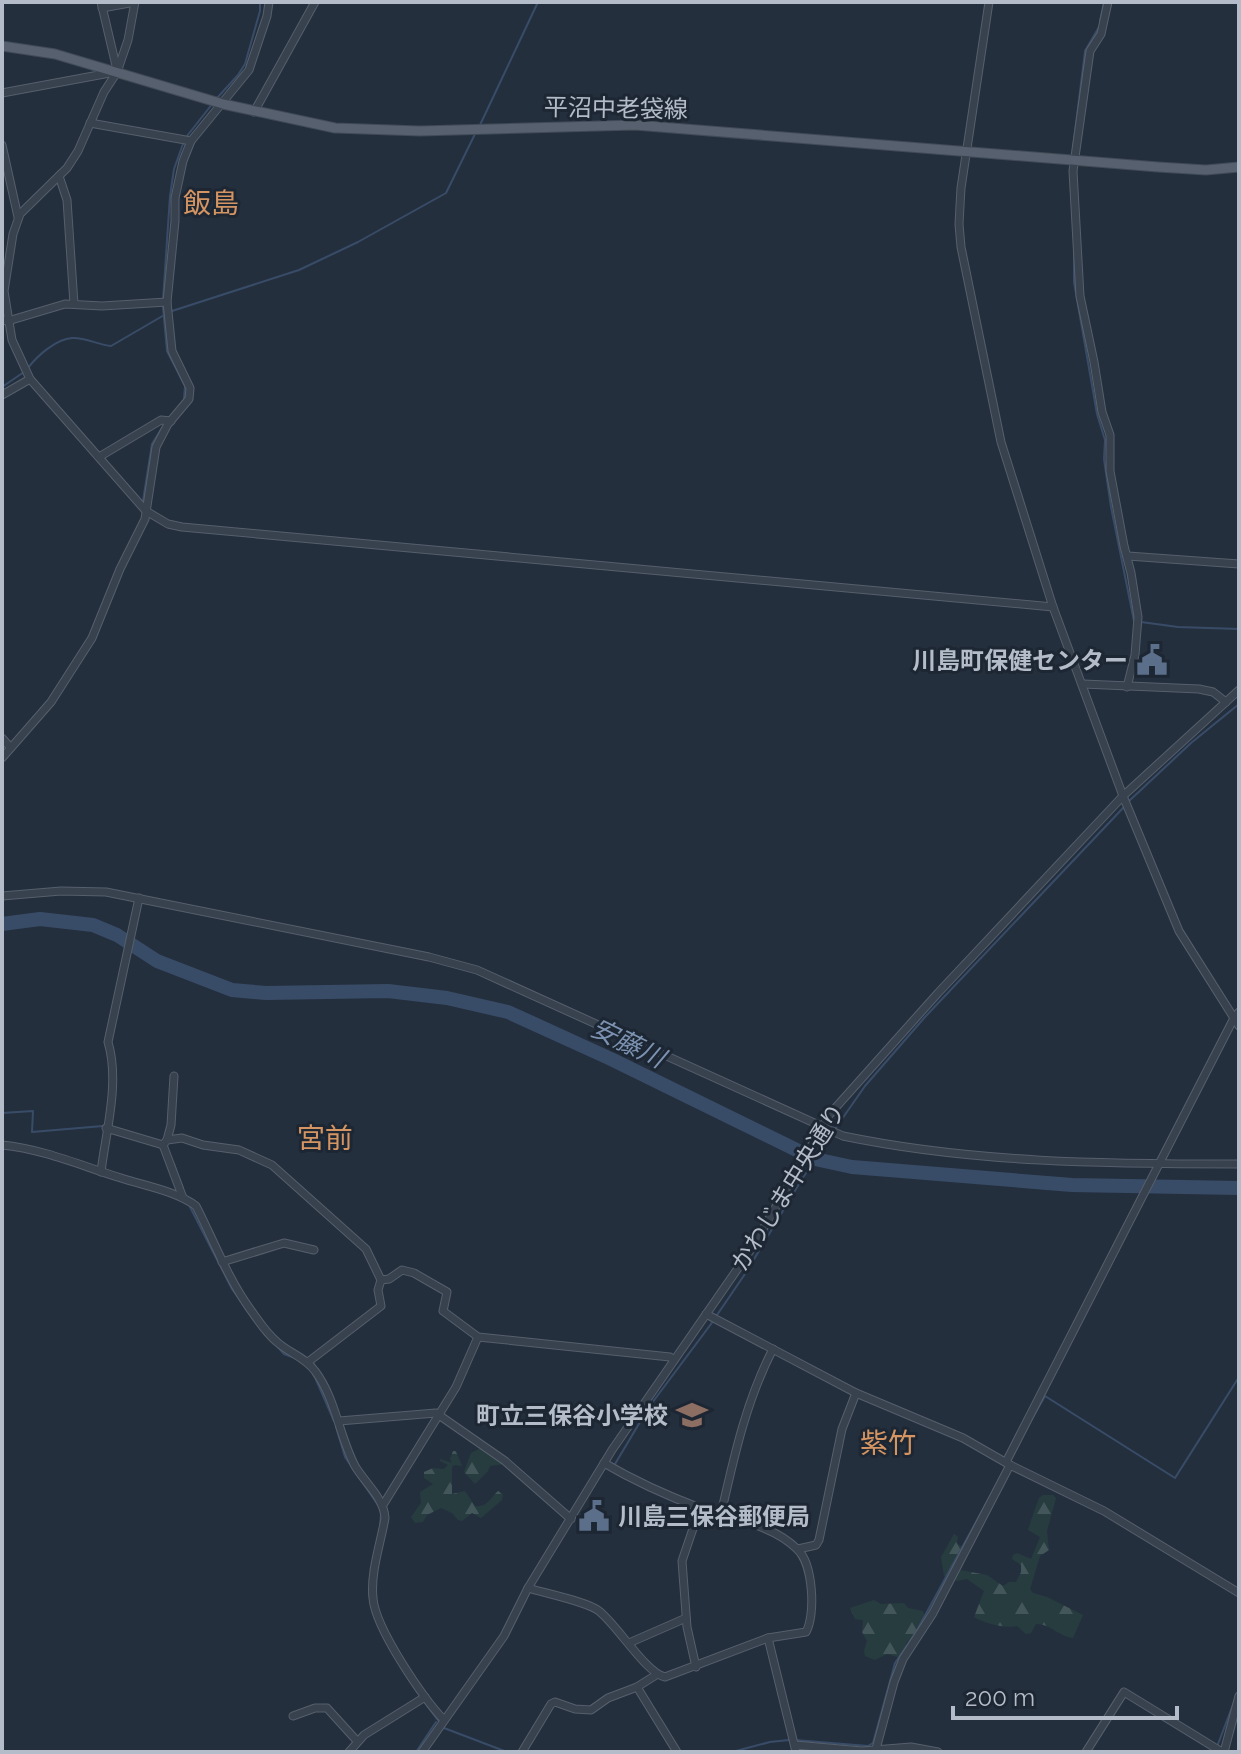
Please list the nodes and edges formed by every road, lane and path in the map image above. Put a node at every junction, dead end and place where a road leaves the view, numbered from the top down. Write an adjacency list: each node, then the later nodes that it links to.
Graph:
1 (135, 2): 6 (street); 8 (street)
2 (269, 2): 10 (street)
3 (315, 2): 11 (street)
4 (989, 2): 15 (street)
5 (1108, 2): 16 (street)
6 (102, 5): 8 (street)
7 (2, 46): 8 (main road, 平沼中老袋線)
8 (117, 72): 9 (street); 10 (main road, 平沼中老袋線); 12 (street)
9 (2, 93)
10 (223, 104): 11 (main road, 平沼中老袋線); 13 (street)
11 (254, 112): 15 (main road, 平沼中老袋線)
12 (90, 123): 13 (street); 18 (street)
13 (191, 141): 20 (street)
14 (2, 145): 19 (street)
15 (967, 150): 16 (main road, 平沼中老袋線); 30 (street)
16 (1073, 160): 17 (main road, 平沼中老袋線); 28 (street)
17 (1239, 167)
18 (59, 176): 19 (street); 21 (street)
19 (18, 219): 22 (street)
20 (167, 302): 21 (street); 25 (street)
21 (74, 304): 22 (street)
22 (5, 320): 23 (street)
23 (30, 379): 24 (street); 26 (street)
24 (2, 395)
25 (171, 421): 26 (street); 27 (street)
26 (99, 457): 27 (street)
27 (146, 511): 30 (street); 36 (street)
28 (1128, 556): 29 (street); 32 (street)
29 (1239, 564)
30 (1053, 607): 31 (street)
31 (1083, 684): 32 (street); 38 (street)
32 (1127, 687): 34 (street)
33 (1239, 690): 34 (street, かわじま中央通り)
34 (1226, 702): 38 (street, かわじま中央通り)
35 (2, 738): 36 (street)
36 (10, 747): 37 (street)
37 (2, 758)
38 (1123, 796): 41 (street); 45 (street, かわじま中央通り)
39 (2, 896): 40 (street)
40 (139, 898): 44 (street); 45 (street)
41 (1236, 1015): 42 (street); 48 (street)
42 (1239, 1026)
43 (174, 1076): 46 (street)
44 (106, 1128): 46 (street); 50 (street)
45 (820, 1128): 48 (street); 55 (street, かわじま中央通り)
46 (165, 1142): 51 (street); 54 (street)
47 (2, 1145): 50 (street)
48 (1160, 1164): 49 (street); 64 (street)
49 (1239, 1164)
50 (101, 1172): 51 (street)
51 (183, 1198): 53 (street)
52 (314, 1250): 53 (street)
53 (222, 1262): 59 (street)
54 (381, 1280): 56 (street); 59 (street)
55 (706, 1314): 57 (street); 58 (street, かわじま中央通り)
56 (478, 1337): 58 (street); 61 (street)
57 (773, 1349): 60 (street); 67 (street)
58 (674, 1360): 63 (street, かわじま中央通り)
59 (308, 1362): 62 (street)
60 (856, 1393): 64 (street); 69 (street)
61 (439, 1415): 62 (street); 65 (street); 68 (street)
62 (339, 1421): 65 (street)
63 (604, 1463): 66 (street); 68 (street, かわじま中央通り)
64 (1008, 1464): 71 (street); 84 (street)
65 (383, 1505): 79 (street)
66 (700, 1508): 67 (street); 72 (street)
67 (721, 1514): 69 (street)
68 (571, 1519): 70 (street, かわじま中央通り)
69 (798, 1549): 73 (street)
70 (528, 1588): 74 (street); 81 (street, かわじま中央通り)
71 (1239, 1593)
72 (686, 1618): 74 (street); 75 (street)
73 (768, 1638): 75 (street); 83 (street)
74 (629, 1643): 76 (street)
75 (696, 1667): 76 (street)
76 (656, 1675): 77 (street)
77 (637, 1687): 87 (street); 88 (street)
78 (1239, 1696): 91 (street)
79 (425, 1697): 81 (street); 82 (street)
80 (293, 1716): 82 (street)
81 (444, 1720): 86 (street, かわじま中央通り)
82 (357, 1741): 85 (street)
83 (796, 1748): 84 (street)
84 (876, 1749): 89 (street)
85 (349, 1752)
86 (422, 1752)
87 (522, 1752)
88 (677, 1752)
89 (938, 1752)
90 (1086, 1752): 91 (street)
91 (1223, 1752)

